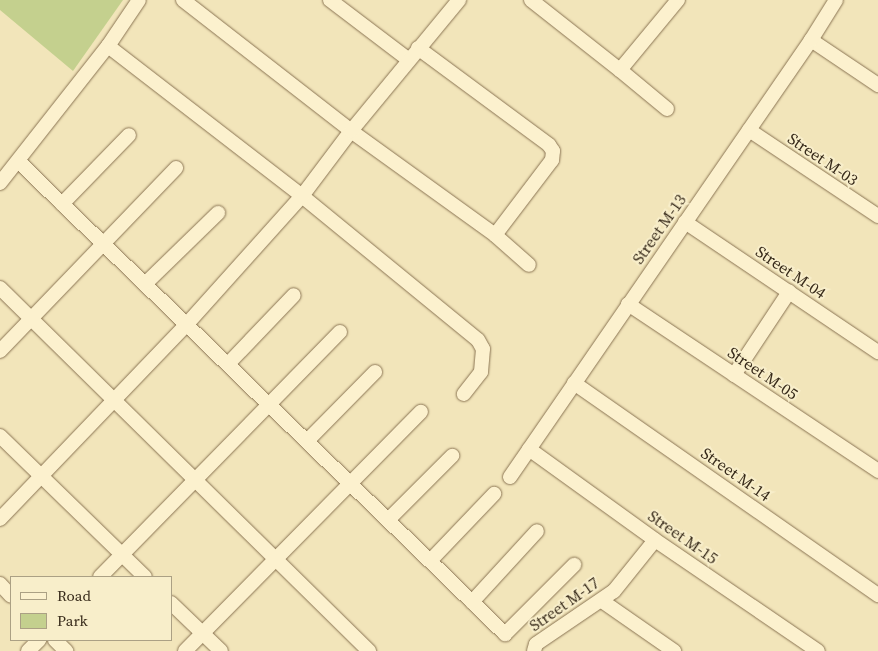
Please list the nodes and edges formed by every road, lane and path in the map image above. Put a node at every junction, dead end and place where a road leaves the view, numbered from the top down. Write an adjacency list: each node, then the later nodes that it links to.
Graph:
1 (139, 0): 9 (street)
2 (183, 0): 16 (street)
3 (330, 0): 11 (street)
4 (459, 0): 10 (street)
5 (531, 0): 12 (street)
6 (678, 0): 12 (street)
7 (836, 0): 8 (street, Street M-13)
8 (811, 40): 13 (street); 15 (street, Street M-13)
9 (108, 46): 18 (street); 21 (street)
10 (418, 48): 11 (street); 26 (street)
11 (409, 60): 16 (street)
12 (620, 70): 14 (street)
13 (878, 85)
14 (667, 109)
15 (749, 130): 24 (street, Street M-03); 25 (street, Street M-13)
16 (350, 132): 21 (street); 26 (street)
17 (130, 135): 22 (street)
18 (18, 161): 20 (street); 22 (street)
19 (176, 168): 27 (street)
20 (0, 183)
21 (302, 196): 35 (street); 43 (street)
22 (62, 204): 27 (street)
23 (218, 213): 29 (street)
24 (878, 216)
25 (685, 222): 31 (street, Street M-04); 33 (street, Street M-13)
26 (494, 236): 28 (street)
27 (104, 244): 29 (street); 34 (street)
28 (529, 265)
29 (145, 284): 35 (street)
30 (0, 288): 34 (street)
31 (789, 292): 38 (street, Street M-04); 41 (street)
32 (294, 295): 39 (street)
33 (628, 304): 41 (street, Street M-05); 42 (street, Street M-13)
34 (30, 320): 37 (street); 44 (street)
35 (187, 324): 39 (street); 44 (street)
36 (340, 332): 45 (street)
37 (0, 351)
38 (878, 352)
39 (228, 364): 45 (street)
40 (375, 372): 48 (street)
41 (734, 375): 51 (street, Street M-05)
42 (574, 383): 49 (street, Street M-13); 69 (street, Street M-14)
43 (464, 394)
44 (114, 400): 52 (street); 54 (street)
45 (269, 404): 48 (street); 54 (street)
46 (421, 412): 55 (street)
47 (0, 436): 52 (street)
48 (307, 441): 55 (street)
49 (529, 449): 53 (street, Street M-13); 60 (street, Street M-15)
50 (452, 456): 58 (street)
51 (878, 471)
52 (42, 476): 57 (street); 61 (street)
53 (510, 477)
54 (195, 480): 61 (street); 62 (street)
55 (350, 483): 58 (street); 62 (street)
56 (494, 494): 63 (street)
57 (0, 519)
58 (388, 520): 63 (street)
59 (537, 531): 71 (street)
60 (655, 540): 70 (street, Street M-17); 83 (street, Street M-15)
61 (122, 555): 65 (street); 66 (street)
62 (275, 559): 73 (street); 80 (street)
63 (430, 561): 71 (street)
64 (574, 566): 71 (street)
65 (101, 576)
66 (144, 576)
67 (0, 584): 68 (street)
68 (10, 595)
69 (878, 595)
70 (602, 601): 81 (street, Street M-17); 82 (street)
71 (472, 602)
72 (172, 604): 73 (street)
73 (202, 633): 78 (street); 79 (street)
74 (38, 641): 76 (street)
75 (56, 641): 77 (street)
76 (28, 651)
77 (66, 651)
78 (185, 651)
79 (220, 651)
80 (369, 651)
81 (534, 651)
82 (674, 651)
83 (818, 651)

